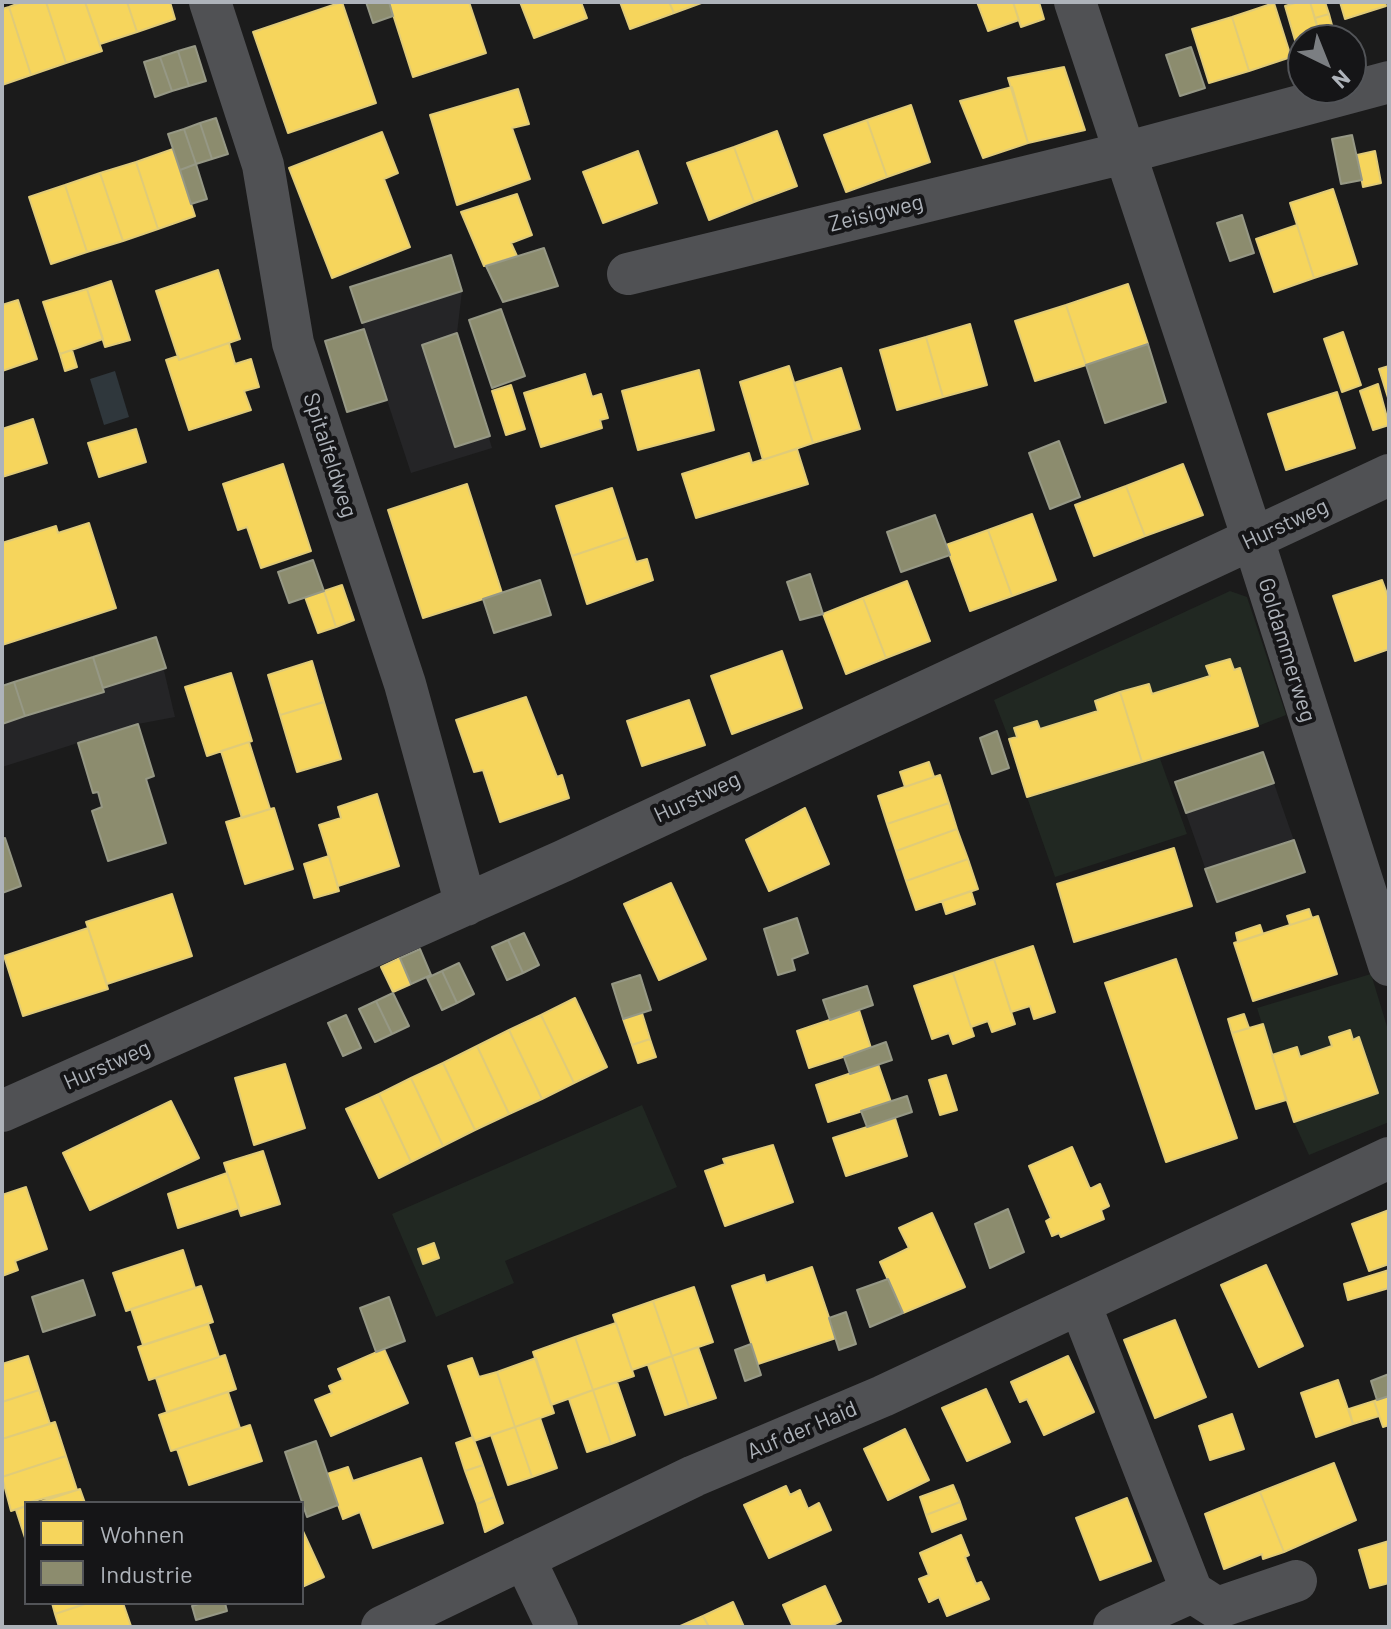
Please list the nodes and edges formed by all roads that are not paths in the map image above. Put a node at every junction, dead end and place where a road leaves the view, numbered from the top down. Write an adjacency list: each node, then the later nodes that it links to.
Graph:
1 (210, 2): 8 (street, Spitalfeldweg)
2 (1075, 2): 4 (street, Goldammerweg)
3 (1389, 82): 4 (street)
4 (1124, 153): 5 (street, Zeisigweg); 7 (street, Goldammerweg)
5 (628, 274)
6 (1389, 475): 7 (street, Hurstweg)
7 (1253, 539): 8 (street, Hurstweg); 9 (street, Goldammerweg)
8 (466, 905): 10 (street, Hurstweg)
9 (1389, 965)
10 (2, 1111)
11 (1389, 1158): 12 (street, Auf der Haid)
12 (1080, 1304): 13 (street, Auf der Haid); 15 (street)
13 (524, 1558): 16 (street, Auf der Haid); 17 (street)
14 (1296, 1581): 15 (street)
15 (1192, 1592): 18 (street)
16 (382, 1627)
17 (557, 1627)
18 (1114, 1627)

